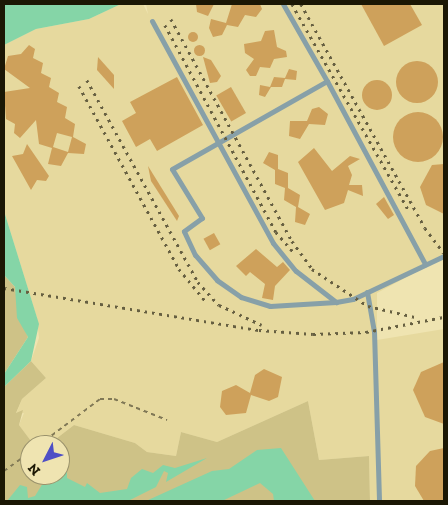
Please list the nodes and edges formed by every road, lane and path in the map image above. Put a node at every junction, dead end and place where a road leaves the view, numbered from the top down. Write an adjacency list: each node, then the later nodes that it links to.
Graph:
1 (283, 4): 3 (lane)
2 (152, 22): 4 (lane)
3 (326, 81): 4 (lane); 6 (lane)
4 (218, 142): 8 (lane); 8 (lane)
5 (444, 256): 6 (lane)
6 (425, 264): 7 (lane)
7 (367, 292): 8 (lane); 13 (lane)
8 (336, 302)
9 (167, 420): 10 (path)
10 (52, 435)
11 (20, 459): 12 (path)
12 (4, 471)
13 (379, 501)

